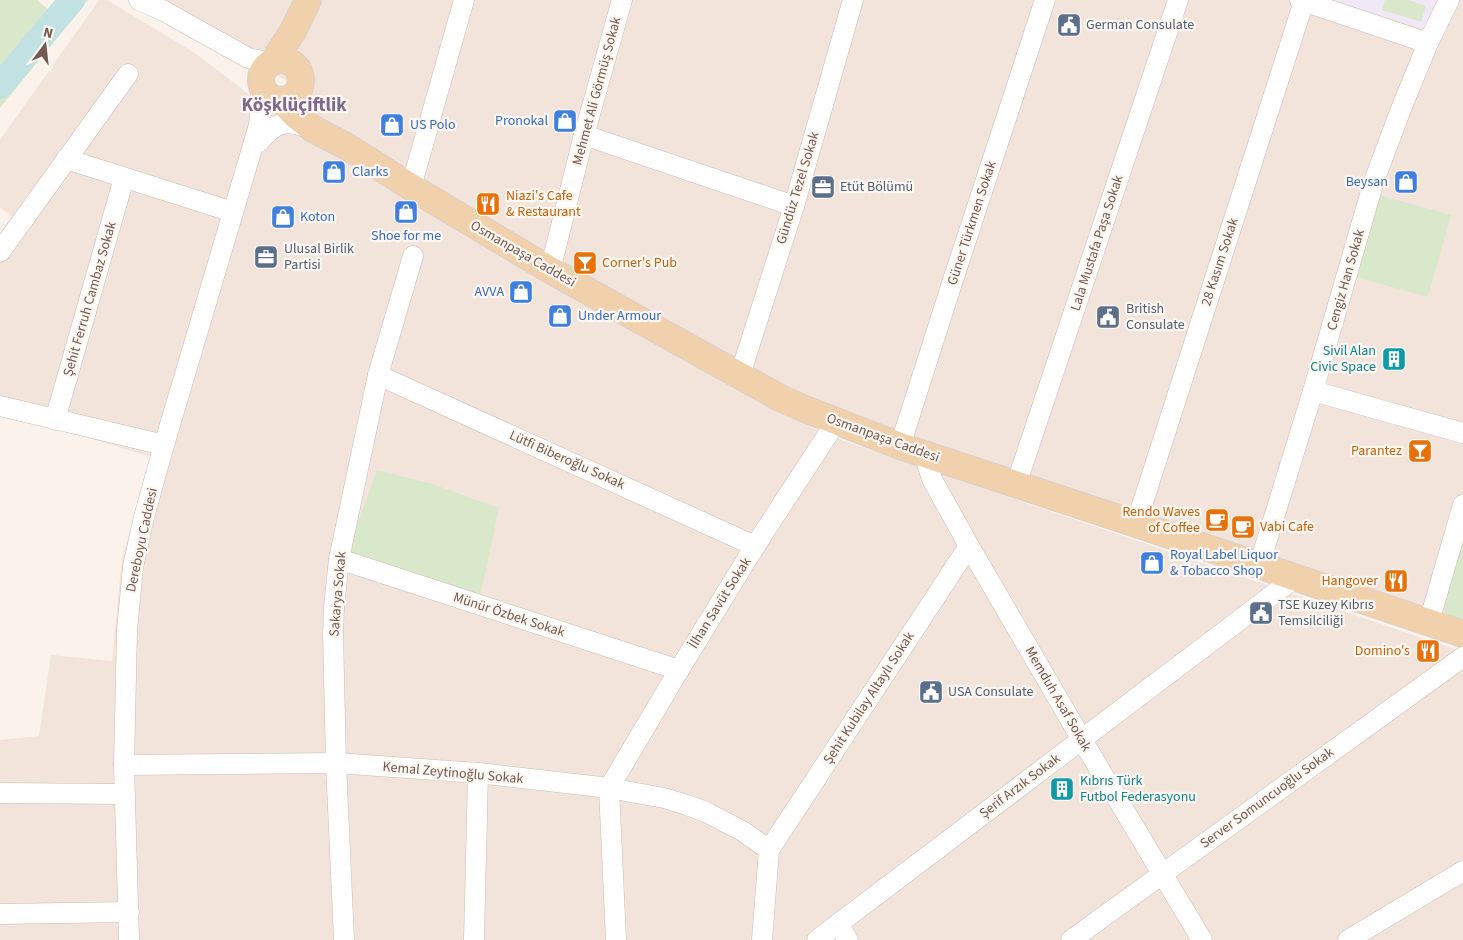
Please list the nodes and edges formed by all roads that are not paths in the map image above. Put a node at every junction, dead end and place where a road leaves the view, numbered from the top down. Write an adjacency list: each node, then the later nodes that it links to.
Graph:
1 (139, 0): 13 (street)
2 (308, 0): 13 (main road, Dereboyu Caddesi)
3 (314, 0): 13 (main road, Dereboyu Caddesi)
4 (464, 0): 20 (street)
5 (622, 0): 15 (street, Mehmet Ali Görmüş Sokak)
6 (853, 0): 21 (street, Gündüz Tezel Sokak)
7 (1045, 0): 34 (street, Güner Türkmen Sokak)
8 (1178, 0): 36 (street, Lala Mustafa Paşa Sokak)
9 (1449, 0): 11 (street, Cengiz Han Sokak)
10 (1302, 1): 11 (street); 38 (street, 28 Kasım Sokak)
11 (1428, 43): 28 (street, Cengiz Han Sokak)
12 (128, 74): 18 (street)
13 (275, 78): 14 (main road, Osmanpaşa Caddesi); 16 (main road, Osmanpaşa Caddesi); 17 (street, Dereboyu Caddesi)
14 (316, 131): 16 (main road, Osmanpaşa Caddesi); 17 (street)
15 (584, 135): 21 (street); 25 (street, Mehmet Ali Görmüş Sokak)
16 (346, 146): 20 (main road, Osmanpaşa Caddesi)
17 (254, 148): 22 (street, Dereboyu Caddesi)
18 (66, 159): 19 (street); 23 (street)
19 (124, 178): 22 (street); 30 (street, Şehit Ferruh Cambaz Sokak)
20 (411, 187): 25 (main road, Osmanpaşa Caddesi)
21 (794, 206): 27 (street, Gündüz Tezel Sokak)
22 (232, 212): 33 (street, Dereboyu Caddesi)
23 (0, 252)
24 (413, 256): 26 (street, Sakarya Sokak)
25 (550, 270): 27 (main road, Osmanpaşa Caddesi)
26 (378, 375): 39 (street, Lütfi Biberoğlu Sokak); 41 (street, Sakarya Sokak)
27 (740, 375): 31 (main road, Osmanpaşa Caddesi)
28 (1313, 391): 32 (street); 42 (street, Cengiz Han Sokak)
29 (0, 406): 30 (street)
30 (55, 420): 33 (street)
31 (836, 422): 34 (main road, Osmanpaşa Caddesi); 39 (street, İlhan Savüt Sokak)
32 (1463, 433)
33 (164, 445): 50 (street, Dereboyu Caddesi)
34 (900, 446): 35 (main road, Osmanpaşa Caddesi)
35 (924, 454): 36 (main road, Osmanpaşa Caddesi); 40 (street, Memduh Asaf Sokak)
36 (1016, 485): 38 (main road, Osmanpaşa Caddesi)
37 (1463, 505): 44 (street)
38 (1136, 524): 42 (main road, Osmanpaşa Caddesi)
39 (755, 546): 47 (street, İlhan Savüt Sokak)
40 (969, 546): 48 (street, Memduh Asaf Sokak); 55 (street, Şehit Kubilay Altaylı Sokak)
41 (339, 559): 47 (street, Münür Özbek Sokak); 49 (street, Sakarya Sokak)
42 (1260, 566): 43 (main road, Osmanpaşa Caddesi)
43 (1295, 578): 44 (main road, Osmanpaşa Caddesi); 48 (street, Şerif Arzık Sokak)
44 (1429, 622): 45 (main road, Osmanpaşa Caddesi)
45 (1463, 634)
46 (1463, 657): 57 (street, Server Somuncuoğlu Sokak)
47 (679, 670): 52 (street, İlhan Savüt Sokak)
48 (1082, 740): 57 (street, Memduh Asaf Sokak); 60 (street, Şerif Arzık Sokak)
49 (336, 763): 50 (street, Kemal Zeytinoğlu Sokak); 51 (street, Kemal Zeytinoğlu Sokak); 62 (street, Sakarya Sokak)
50 (124, 766): 54 (street, Dereboyu Caddesi)
51 (478, 774): 52 (street, Kemal Zeytinoğlu Sokak); 63 (street)
52 (609, 788): 55 (street, Kemal Zeytinoğlu Sokak); 64 (street)
53 (0, 793): 54 (street)
54 (124, 794): 58 (street, Dereboyu Caddesi)
55 (769, 850): 65 (street)
56 (1463, 871): 69 (street)
57 (1162, 874): 67 (street, Server Somuncuoğlu Sokak); 68 (street, Memduh Asaf Sokak)
58 (129, 912): 59 (street); 61 (street, Dereboyu Caddesi)
59 (0, 914)
60 (843, 932): 66 (street, Şerif Arzık Sokak)
61 (129, 940)
62 (344, 940)
63 (474, 940)
64 (616, 940)
65 (762, 940)
66 (817, 940)
67 (1071, 940)
68 (1202, 940)
69 (1348, 940)

